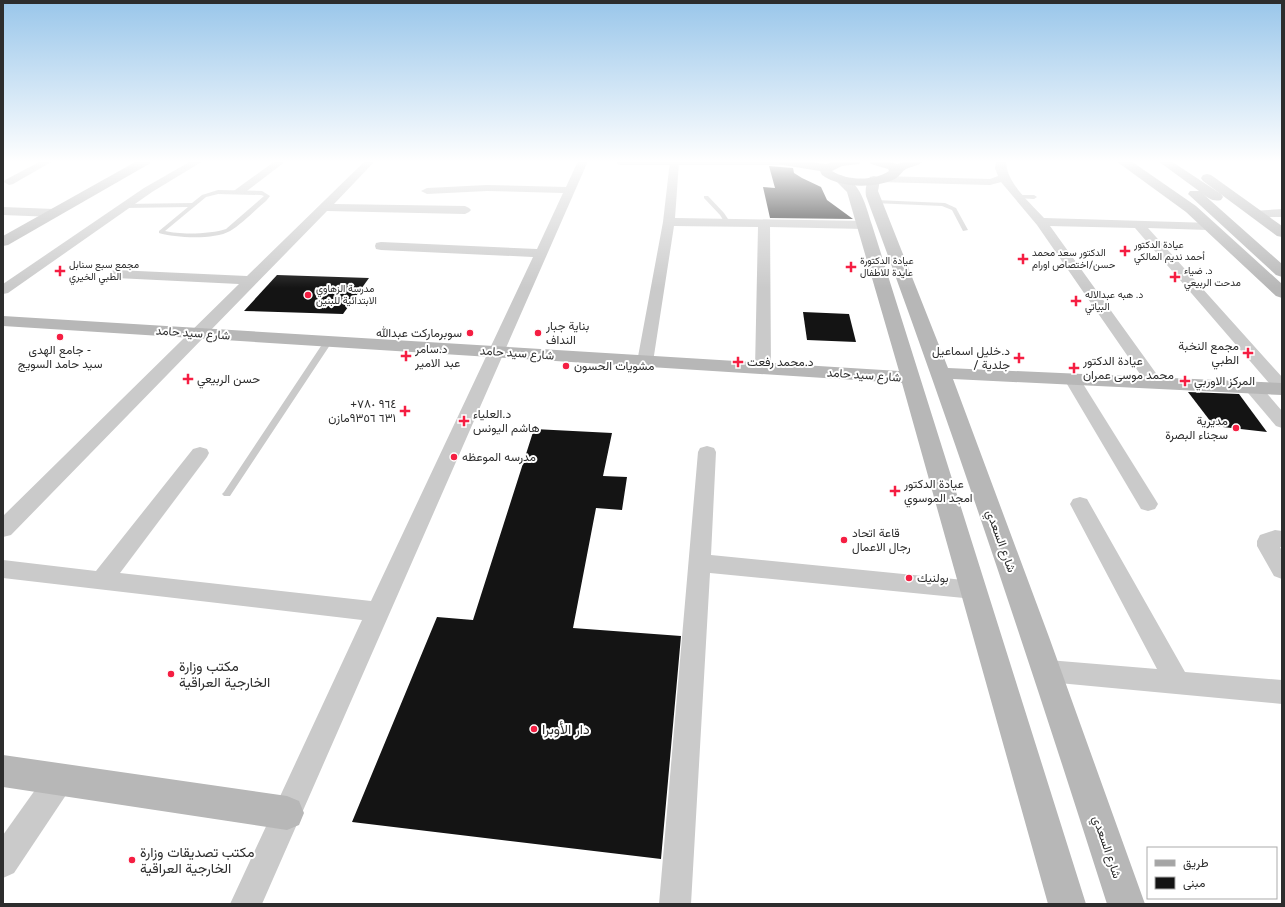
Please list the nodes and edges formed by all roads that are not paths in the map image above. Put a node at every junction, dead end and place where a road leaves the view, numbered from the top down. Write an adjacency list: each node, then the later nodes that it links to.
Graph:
1 (71, 203): 21 (street)
2 (128, 203): 17 (street)
3 (260, 203): 16 (lane)
4 (328, 203): 18 (street)
5 (563, 203): 35 (street)
6 (671, 203): 24 (street)
7 (712, 203): 25 (lane)
8 (858, 203): 29 (street)
9 (883, 203): 48 (street, شارع السعدي)
10 (940, 203): 31 (lane)
11 (1025, 203): 26 (street)
12 (1181, 203): 30 (street)
13 (1206, 203): 37 (street)
14 (1224, 203): 36 (street)
15 (1244, 203): 23 (street)
16 (192, 205): 17 (lane)
17 (124, 206): 40 (street)
18 (324, 207): 19 (street); 39 (street)
19 (465, 210)
20 (3, 211): 21 (street)
21 (54, 213): 33 (street)
22 (1282, 213): 23 (street)
23 (1258, 214): 32 (street)
24 (669, 222): 25 (street); 46 (street)
25 (727, 222): 27 (street)
26 (1041, 222): 28 (street); 51 (street)
27 (764, 224): 29 (street); 47 (street)
28 (1138, 224): 30 (street); 53 (street)
29 (865, 225): 49 (street)
30 (1208, 226): 41 (street)
31 (965, 230)
32 (1282, 233)
33 (3, 242)
34 (381, 246): 35 (street)
35 (541, 253): 45 (street)
36 (1282, 255)
37 (1282, 272)
38 (116, 274): 39 (street)
39 (251, 280): 43 (street)
40 (3, 290)
41 (1282, 293)
42 (3, 321): 43 (street, شارع سيد حامد)
43 (198, 333): 44 (street, شارع سيد حامد); 60 (street)
44 (328, 342): 45 (street, شارع سيد حامد); 57 (lane)
45 (496, 352): 46 (street, شارع سيد حامد); 67 (street)
46 (646, 362): 47 (street, شارع سيد حامد)
47 (763, 369): 49 (street, شارع سيد حامد)
48 (940, 373): 50 (street); 68 (street, شارع السعدي)
49 (910, 378): 66 (street)
50 (1072, 379): 51 (street); 59 (street)
51 (1155, 383): 52 (street)
52 (1252, 387): 53 (street); 54 (street)
53 (1282, 388)
54 (1282, 422)
55 (707, 452): 62 (street)
56 (200, 454): 65 (street)
57 (226, 494)
58 (1080, 504): 69 (street)
59 (1148, 504)
60 (3, 529)
61 (1282, 539): 64 (street)
62 (699, 563): 66 (street); 76 (street)
63 (3, 569): 65 (street)
64 (1282, 570)
65 (102, 580): 67 (street)
66 (974, 590): 77 (street)
67 (378, 612): 73 (street)
68 (1048, 671): 69 (street); 78 (street, شارع السعدي)
69 (1178, 683): 70 (street)
70 (1282, 692)
71 (3, 771): 72 (street)
72 (60, 779): 73 (street); 74 (street)
73 (287, 813): 75 (street)
74 (3, 862)
75 (246, 904)
76 (675, 904)
77 (1067, 904)
78 (1126, 904)

